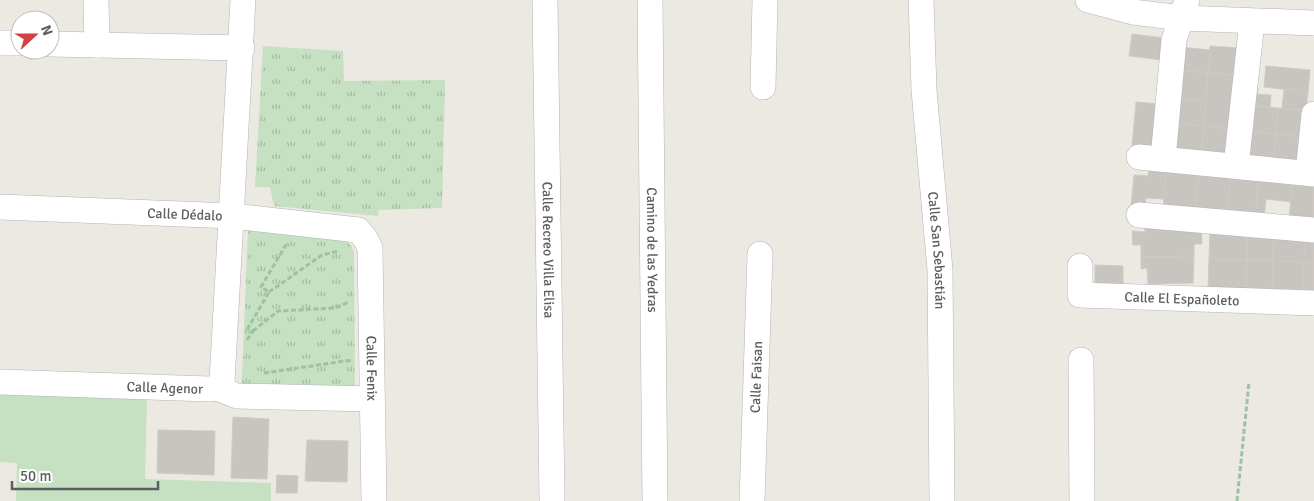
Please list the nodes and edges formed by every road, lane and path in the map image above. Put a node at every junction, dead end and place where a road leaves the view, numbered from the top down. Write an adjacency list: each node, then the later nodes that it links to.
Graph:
1 (96, 0): 12 (street)
2 (243, 0): 13 (street, Calle Agenor)
3 (546, 0): 40 (street, Calle Recreo Villa Elisa)
4 (650, 0): 41 (street, Camino de las Yedras)
5 (764, 0): 14 (street)
6 (922, 0): 43 (street, Calle San Sebastián)
7 (1088, 0): 8 (street)
8 (1185, 9): 9 (street); 17 (street)
9 (1252, 22): 10 (street); 18 (street)
10 (1314, 23)
11 (60, 44): 12 (street)
12 (97, 45): 13 (street)
13 (242, 48): 22 (street, Calle Agenor)
14 (763, 88)
15 (1314, 114): 19 (street)
16 (1139, 157): 17 (street)
17 (1163, 159): 18 (street)
18 (1236, 166): 19 (street)
19 (1311, 174)
20 (0, 207): 22 (street, Calle Dédalo)
21 (1139, 215): 24 (street)
22 (233, 216): 23 (street, Calle Dédalo); 34 (street, Calle Agenor)
23 (299, 224): 25 (street, Calle Dédalo); 28 (path)
24 (1314, 230)
25 (365, 238): 28 (path); 29 (street, Calle Fenix)
26 (760, 254): 42 (street, Calle Faisan)
27 (1080, 266): 30 (street, Calle El Españoleto)
28 (269, 292): 31 (path)
29 (370, 293): 31 (path); 32 (street, Calle Fenix)
30 (1314, 303)
31 (253, 331): 34 (path)
32 (372, 358): 37 (path); 38 (street, Calle Fenix)
33 (1081, 360): 44 (street)
34 (224, 361): 37 (street, Calle Agenor)
35 (0, 382): 37 (street, Calle Agenor)
36 (1249, 382): 45 (path)
37 (227, 392): 38 (street)
38 (372, 399): 39 (street, Calle Fenix)
39 (374, 501)
40 (552, 501)
41 (655, 501)
42 (752, 501)
43 (942, 501)
44 (1082, 501)
45 (1237, 501)

